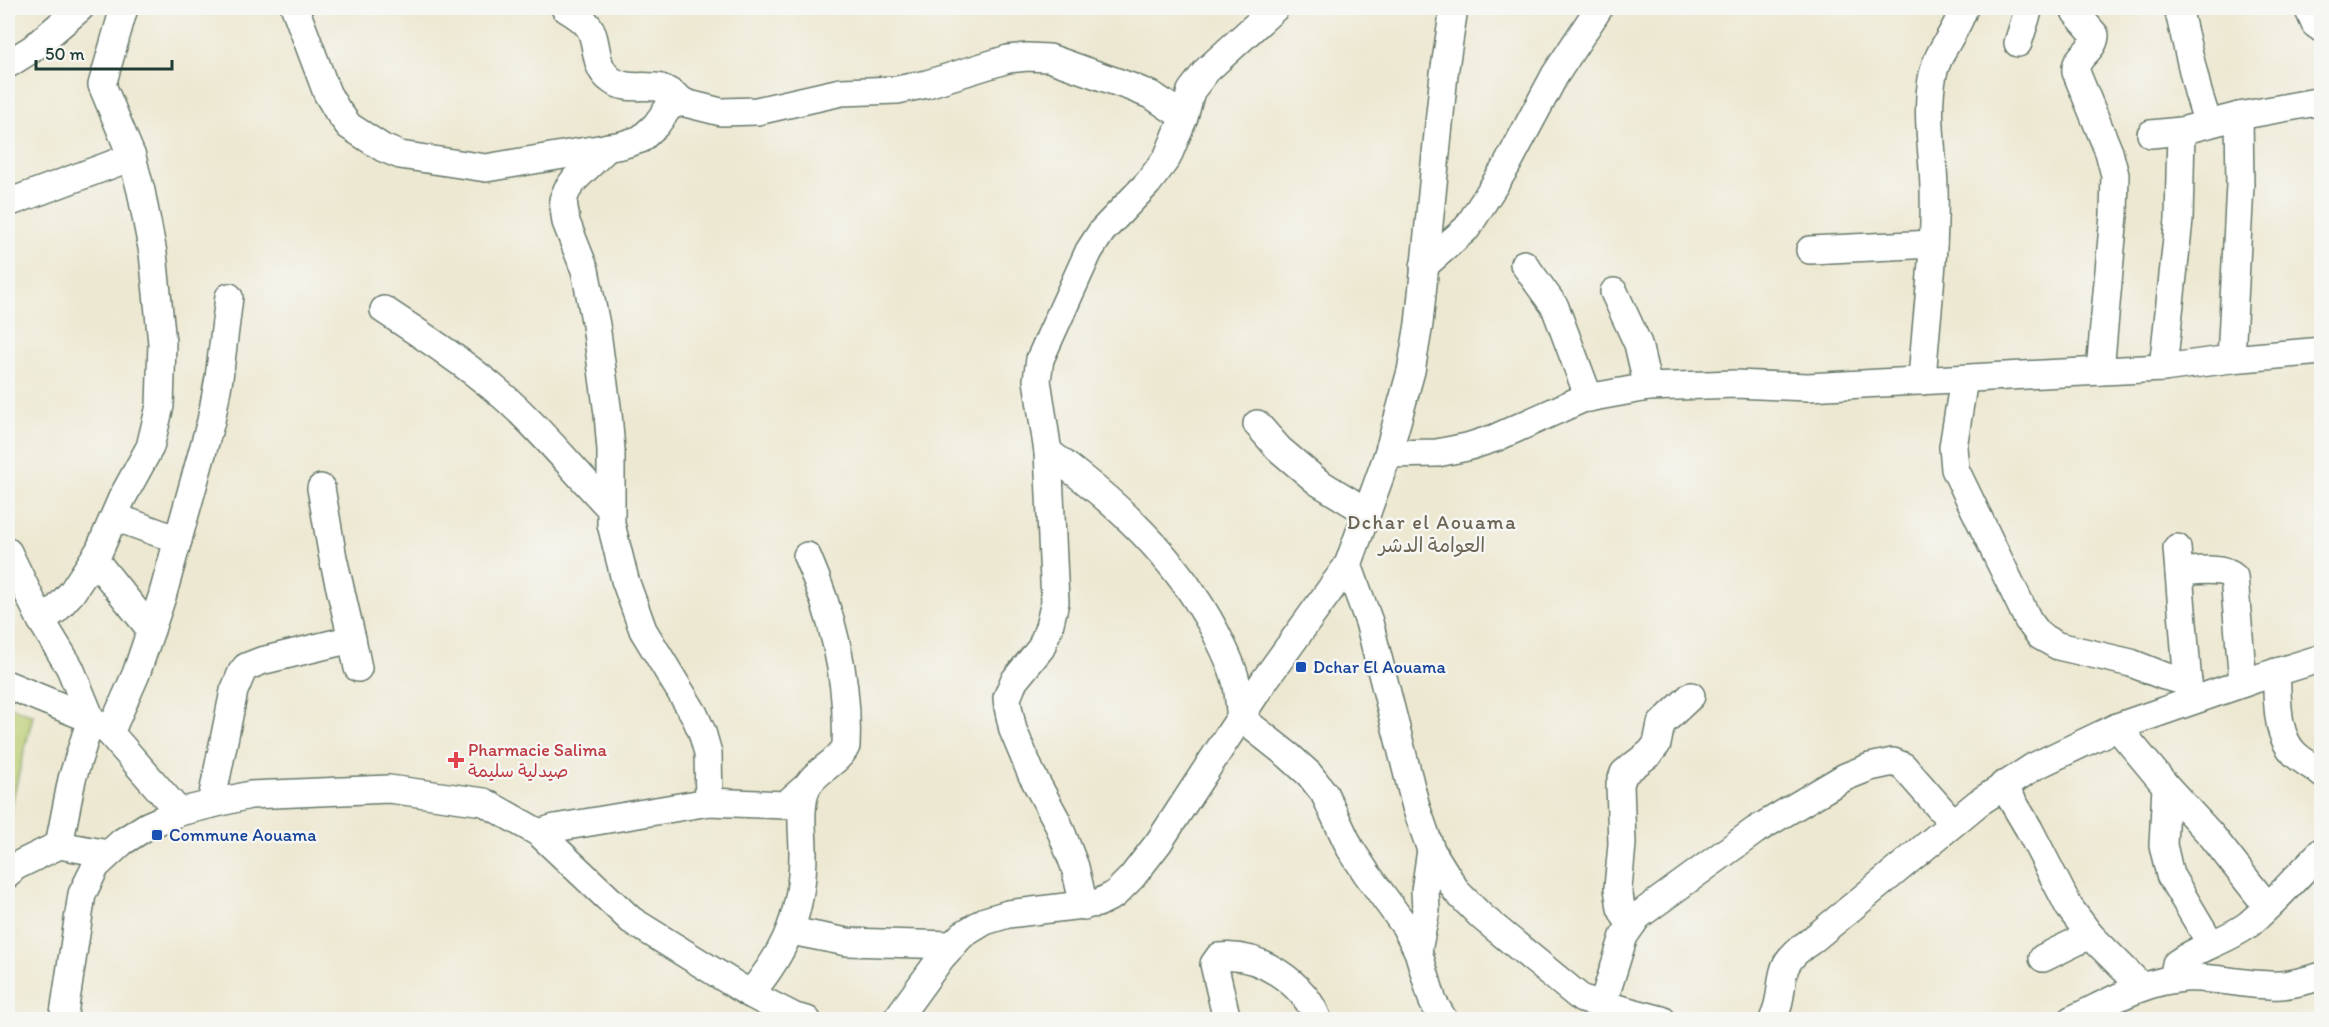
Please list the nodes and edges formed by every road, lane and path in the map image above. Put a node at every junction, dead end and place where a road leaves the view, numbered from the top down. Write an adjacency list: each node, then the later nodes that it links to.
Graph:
1 (80, 8): 15 (street)
2 (124, 8): 24 (street)
3 (295, 8): 23 (street)
4 (566, 8): 17 (street)
5 (1275, 8): 19 (street)
6 (1454, 8): 29 (street)
7 (1599, 8): 29 (street)
8 (1964, 8): 26 (street)
9 (2029, 8): 14 (street)
10 (2078, 8): 36 (street)
11 (2178, 8): 20 (street)
12 (2308, 8): 13 (street)
13 (2322, 28)
14 (2018, 43)
15 (8, 64)
16 (2322, 101): 18 (street)
17 (685, 103): 19 (street); 23 (street)
18 (2239, 116): 20 (street); 34 (street)
19 (1184, 117): 42 (street)
20 (2208, 124): 21 (street)
21 (2181, 131): 22 (street); 35 (street)
22 (2151, 134)
23 (608, 147): 45 (street)
24 (132, 157): 25 (street); 47 (street)
25 (8, 203)
26 (1933, 244): 27 (street); 38 (street)
27 (1810, 250)
28 (1524, 264): 40 (street)
29 (1424, 266): 43 (street)
30 (1614, 292): 39 (street)
31 (229, 297): 48 (street)
32 (384, 310): 45 (street)
33 (2322, 351): 34 (street)
34 (2231, 358): 35 (street)
35 (2163, 368): 36 (street)
36 (2100, 371): 37 (street)
37 (1964, 379): 38 (street); 61 (street)
38 (1922, 381): 39 (street)
39 (1648, 387): 40 (street)
40 (1588, 398): 43 (street)
41 (1257, 424): 46 (street)
42 (1048, 452): 63 (street); 80 (street)
43 (1388, 454): 46 (street)
44 (321, 488): 55 (street)
45 (610, 508): 70 (street)
46 (1366, 512): 52 (street)
47 (115, 517): 48 (street); 51 (street)
48 (178, 540): 54 (street)
49 (8, 552): 53 (street)
50 (807, 556): 68 (street)
51 (94, 559): 53 (street); 54 (street)
52 (1348, 565): 63 (street); 76 (street)
53 (41, 620): 64 (street)
54 (151, 630): 64 (street)
55 (352, 639): 57 (street); 71 (street)
56 (2322, 658): 58 (street)
57 (358, 668)
58 (2276, 672): 59 (street); 66 (street)
59 (2243, 683): 61 (street); 61 (street)
60 (8, 685): 64 (street)
61 (2189, 692): 65 (street)
62 (1691, 696): 82 (street)
63 (1240, 718): 80 (street); 87 (street)
64 (100, 726): 72 (street); 75 (street)
65 (2117, 728): 67 (street); 69 (street)
66 (2322, 774)
67 (2003, 785): 73 (street); 84 (street)
68 (807, 786): 70 (street); 83 (street)
69 (2166, 786): 81 (street); 85 (street)
70 (709, 802): 74 (street)
71 (211, 804): 72 (street); 74 (street)
72 (179, 812): 78 (street)
73 (1953, 823): 82 (street); 101 (street)
74 (539, 833): 92 (street)
75 (59, 845): 78 (street); 79 (street)
76 (1431, 850): 87 (street); 93 (street)
77 (2322, 851): 81 (street)
78 (108, 855): 95 (street)
79 (8, 874)
80 (1084, 906): 86 (street)
81 (2267, 906): 85 (street)
82 (1633, 923): 93 (street)
83 (791, 931): 86 (street); 92 (street)
84 (2090, 935): 88 (street); 91 (street)
85 (2211, 944): 90 (street)
86 (953, 945): 94 (street)
87 (1418, 951): 99 (street)
88 (2043, 958)
89 (2322, 976): 90 (street)
90 (2173, 979): 91 (street)
91 (2141, 986): 102 (street)
92 (750, 994): 96 (street)
93 (1593, 1007): 100 (street)
94 (907, 1017)
95 (63, 1020)
96 (807, 1020)
97 (1227, 1020): 98 (street)
98 (1318, 1020)
99 (1444, 1020)
100 (1662, 1020)
101 (1773, 1020)
102 (2071, 1020)

